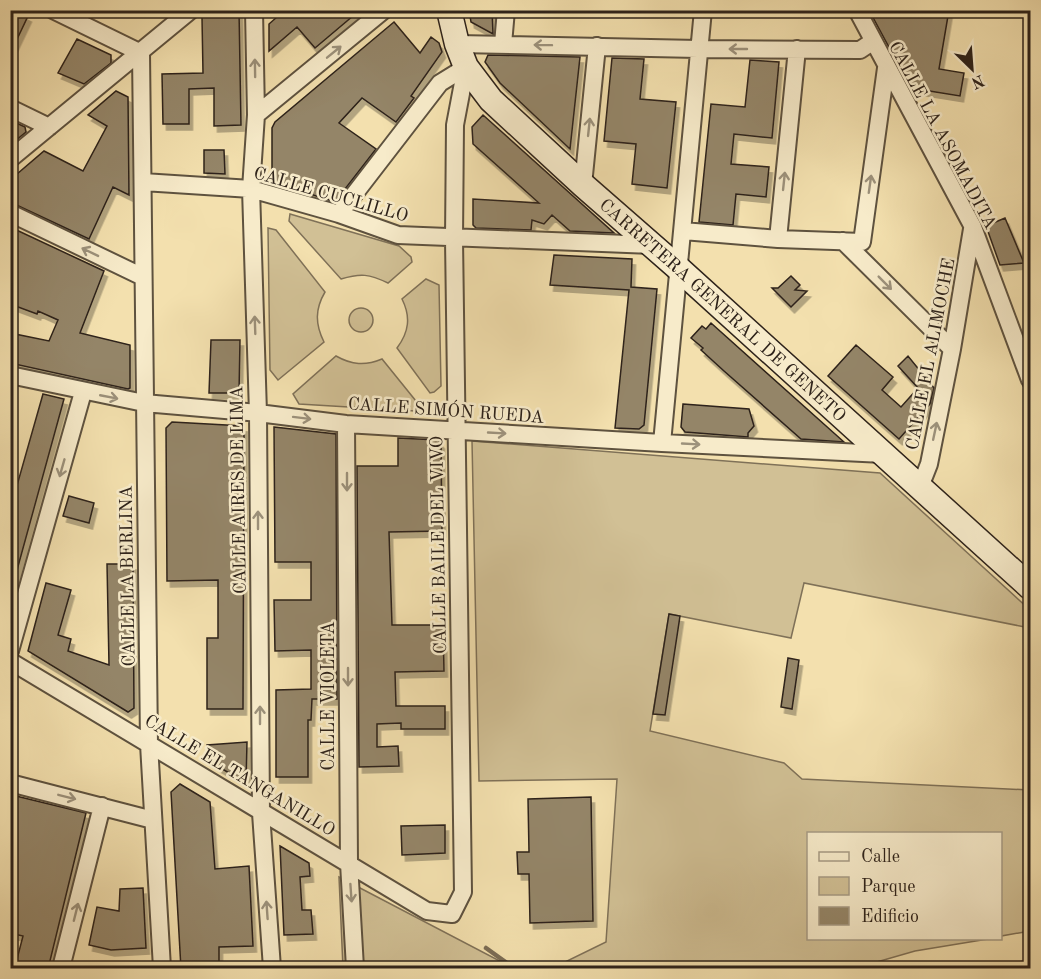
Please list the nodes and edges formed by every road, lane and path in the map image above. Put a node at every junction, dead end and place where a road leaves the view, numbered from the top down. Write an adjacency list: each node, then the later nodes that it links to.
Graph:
1 (52, 10): 15 (street)
2 (191, 10): 15 (street)
3 (254, 10): 19 (street, CALLE AIRES DE LIMA, one-way to 3)
4 (384, 10): 19 (street, one-way to 4)
5 (449, 10): 10 (main road, CARRETERA GENERAL DE GENETO)
6 (506, 10): 11 (street)
7 (703, 10): 13 (street)
8 (857, 10): 9 (street, CALLE LA ASOMADITA)
9 (872, 42): 14 (street); 17 (street, CALLE LA ASOMADITA)
10 (457, 44): 11 (street); 16 (main road, CARRETERA GENERAL DE GENETO)
11 (503, 44): 12 (street, one-way to 11)
12 (597, 46): 13 (street); 23 (street, one-way to 12)
13 (698, 49): 14 (street, one-way to 13); 28 (street)
14 (797, 49): 30 (street, one-way to 14)
15 (141, 53): 20 (street); 22 (street, CALLE LA BERLINA)
16 (466, 67): 23 (main road, CARRETERA GENERAL DE GENETO); 26 (street); 29 (street, CALLE BAILE DEL VIVO)
17 (886, 68): 27 (street, CALLE LA ASOMADITA); 31 (street, one-way to 17)
18 (10, 108): 20 (street)
19 (256, 115): 24 (street, CALLE AIRES DE LIMA)
20 (48, 127): 21 (street)
21 (10, 159)
22 (143, 182): 24 (street, CALLE CUCLILLO); 34 (street, CALLE LA BERLINA)
23 (583, 185): 32 (main road, CARRETERA GENERAL DE GENETO)
24 (251, 189): 26 (street, CALLE CUCLILLO); 40 (street, CALLE AIRES DE LIMA, one-way to 24)
25 (10, 213): 34 (street, one-way to 25)
26 (339, 214): 29 (street, CALLE CUCLILLO)
27 (973, 227): 35 (street, CALLE EL ALIMOCHE); 37 (street, CALLE LA ASOMADITA)
28 (683, 231): 30 (street); 33 (street)
29 (454, 239): 32 (street, CALLE CUCLILLO); 42 (street, CALLE BAILE DEL VIVO)
30 (778, 239): 31 (street)
31 (843, 241): 35 (street, one-way to 35)
32 (652, 245): 33 (main road, CARRETERA GENERAL DE GENETO)
33 (678, 268): 43 (street); 44 (main road, CARRETERA GENERAL DE GENETO)
34 (143, 277): 39 (street, CALLE LA BERLINA)
35 (952, 349): 45 (street, CALLE EL ALIMOCHE, one-way to 35)
36 (10, 375): 38 (street, CALLE SIMÓN RUEDA)
37 (1030, 380)
38 (83, 392): 39 (street, CALLE SIMÓN RUEDA, one-way to 39); 47 (street, one-way to 47)
39 (144, 404): 40 (street, CALLE SIMÓN RUEDA); 49 (street, CALLE LA BERLINA)
40 (258, 413): 41 (street, CALLE SIMÓN RUEDA, one-way to 41); 52 (street, CALLE AIRES DE LIMA, one-way to 40)
41 (346, 424): 42 (street, CALLE SIMÓN RUEDA); 54 (street, CALLE VIOLETA, one-way to 54)
42 (456, 430): 43 (street, CALLE SIMÓN RUEDA, one-way to 43); 55 (street, CALLE BAILE DEL VIVO)
43 (662, 443): 44 (street, CALLE SIMÓN RUEDA, one-way to 44)
44 (883, 454): 45 (main road, CARRETERA GENERAL DE GENETO)
45 (920, 487): 46 (main road, CARRETERA GENERAL DE GENETO)
46 (1030, 587)
47 (10, 651)
48 (10, 661): 49 (street, CALLE EL TANGANILLO)
49 (149, 744): 52 (street, CALLE EL TANGANILLO); 53 (street, CALLE LA BERLINA)
50 (10, 783): 51 (street, one-way to 51)
51 (102, 806): 53 (street); 56 (street, one-way to 51)
52 (261, 813): 54 (street, CALLE EL TANGANILLO); 58 (street, CALLE AIRES DE LIMA, one-way to 52)
53 (153, 820): 57 (street, CALLE LA BERLINA)
54 (349, 863): 55 (street, CALLE EL TANGANILLO); 59 (street, CALLE VIOLETA, one-way to 59)
55 (452, 914)
56 (61, 969)
57 (162, 969)
58 (272, 969)
59 (356, 969)

